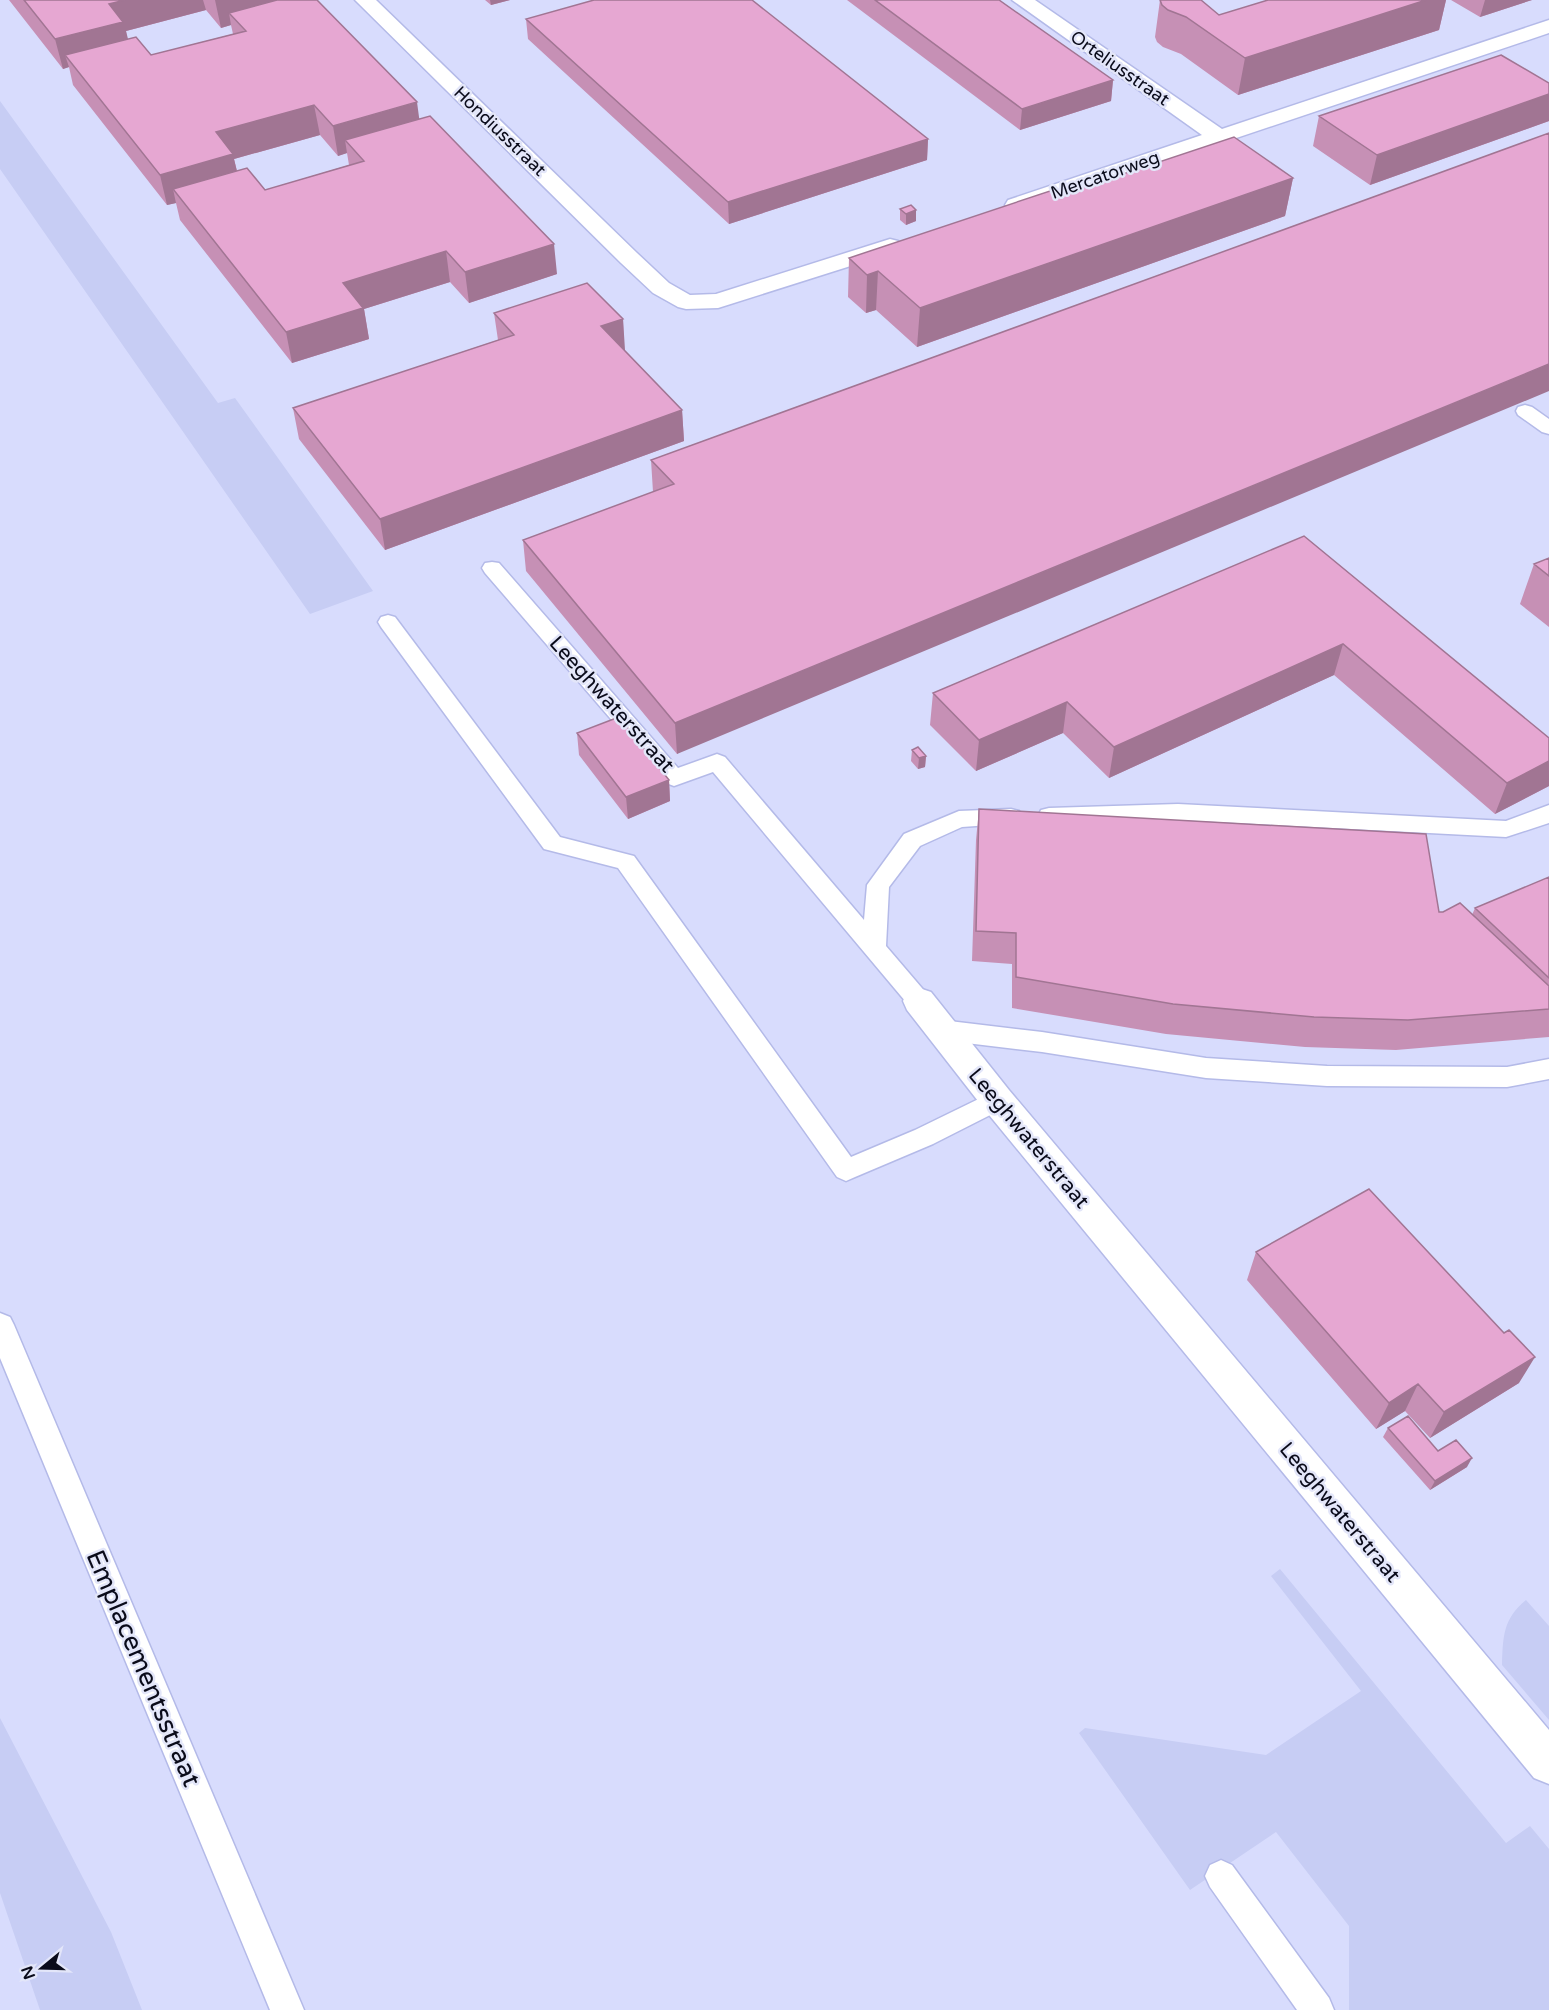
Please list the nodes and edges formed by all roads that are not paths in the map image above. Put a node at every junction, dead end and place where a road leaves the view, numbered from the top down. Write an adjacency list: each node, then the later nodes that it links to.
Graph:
1 (365, 0): 6 (street, Hondiusstraat)
2 (1022, 0): 4 (street, Orteliusstraat)
3 (1549, 26): 4 (street, Mercatorweg)
4 (1218, 136): 5 (street, Mercatorweg)
5 (1001, 210)
6 (910, 239)
7 (1525, 411): 8 (lane)
8 (1549, 428)
9 (492, 568): 12 (lane, Leeghwaterstraat)
10 (388, 622): 16 (lane)
11 (1549, 813): 12 (lane)
12 (874, 948): 13 (lane, Leeghwaterstraat)
13 (919, 1001): 14 (street, Leeghwaterstraat)
14 (941, 1030): 15 (lane); 16 (street, Leeghwaterstraat)
15 (1549, 1069)
16 (997, 1100): 18 (street, Leeghwaterstraat)
17 (0, 1326): 20 (lane, Emplacementsstraat)
18 (1549, 1763)
19 (1221, 1876): 21 (lane)
20 (287, 2010)
21 (1317, 2010)

